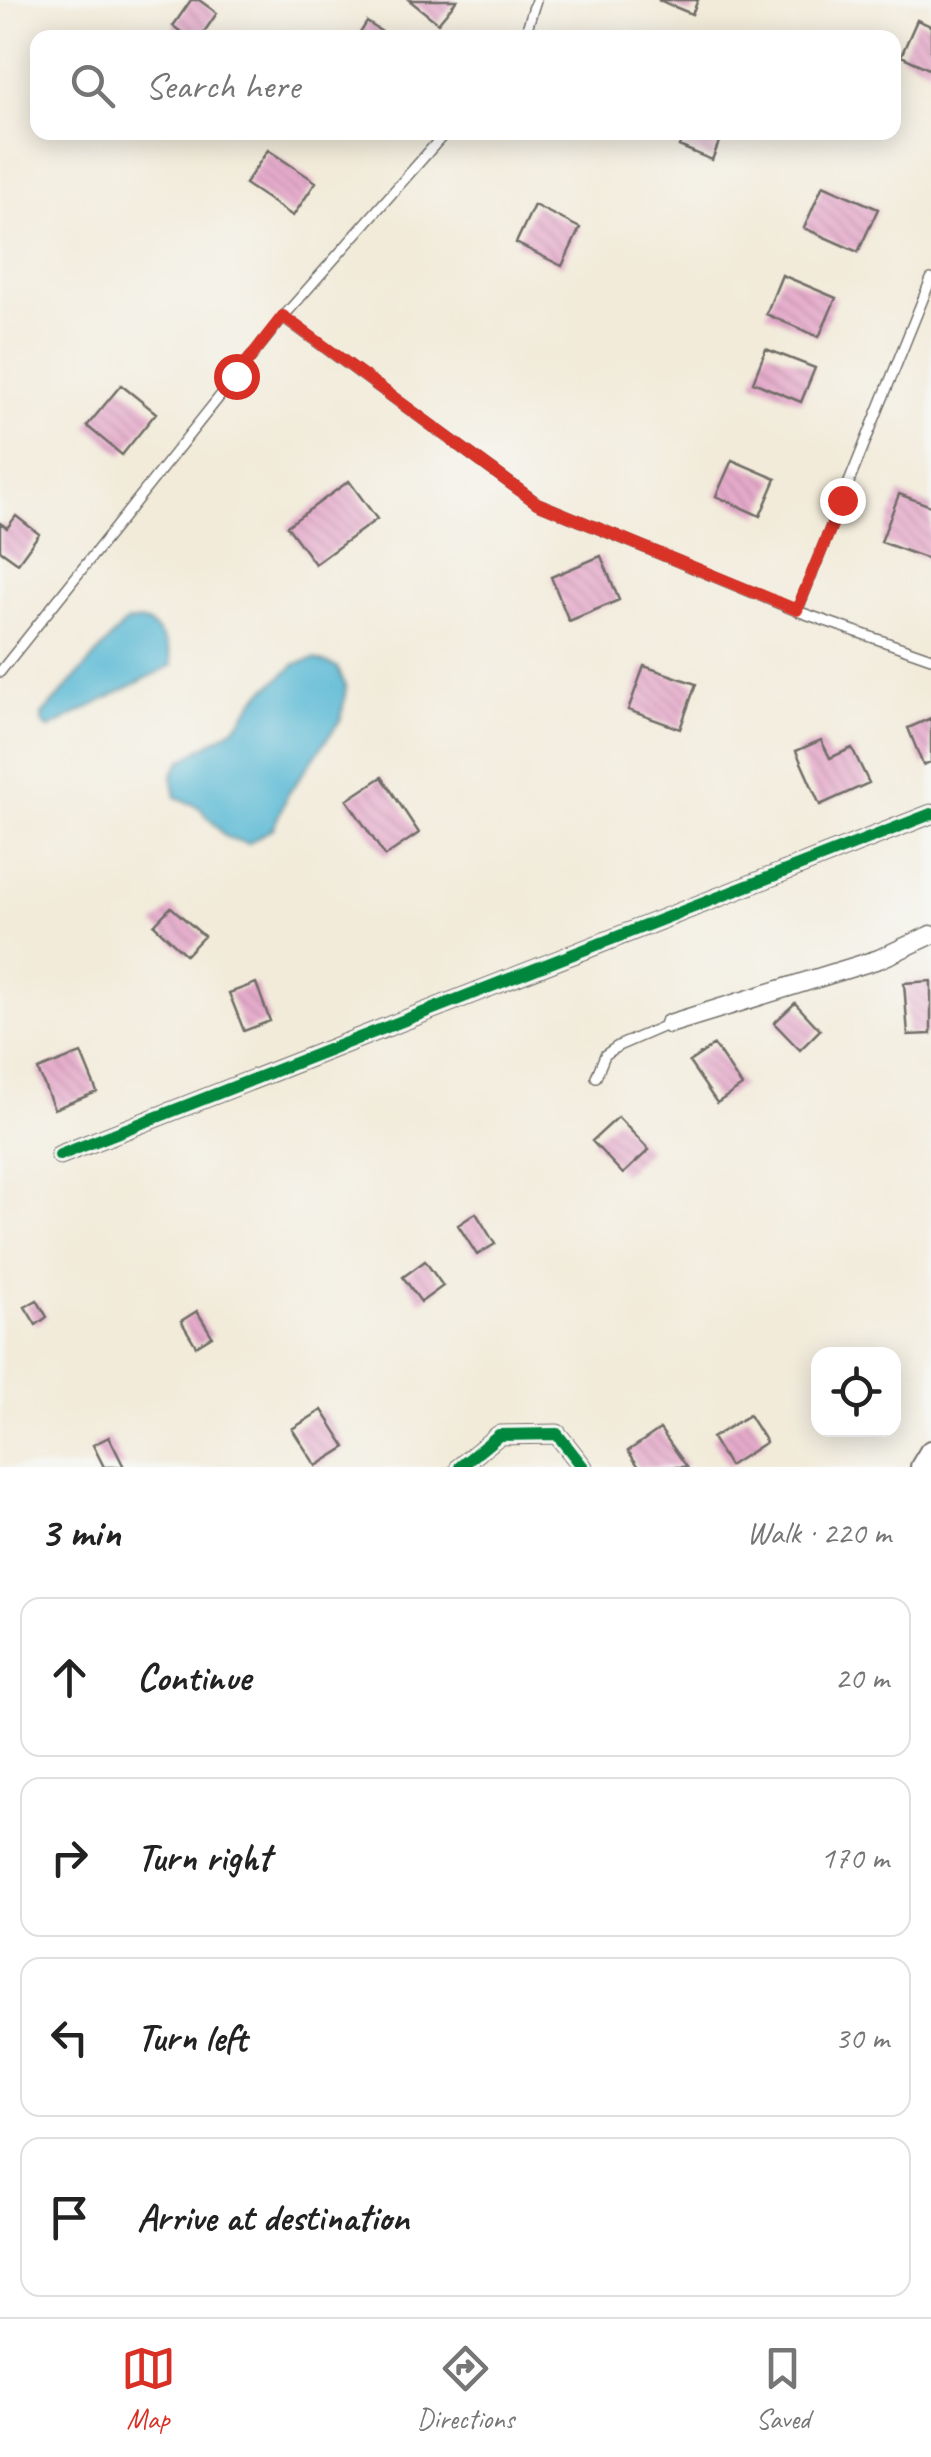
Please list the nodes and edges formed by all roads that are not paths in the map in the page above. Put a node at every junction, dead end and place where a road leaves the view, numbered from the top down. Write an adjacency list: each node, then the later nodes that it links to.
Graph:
1 (536, 0): 2 (lane)
2 (527, 30)
3 (439, 140): 5 (lane)
4 (931, 280): 6 (lane)
5 (283, 316): 6 (lane); 8 (lane)
6 (797, 610): 7 (lane)
7 (931, 658)
8 (0, 672)
9 (931, 814): 13 (street)
10 (931, 935): 11 (street)
11 (669, 1024): 12 (lane)
12 (596, 1078)
13 (60, 1155)
14 (931, 1452): 17 (street)
15 (460, 1467): 16 (street)
16 (583, 1467)
17 (922, 1467)

